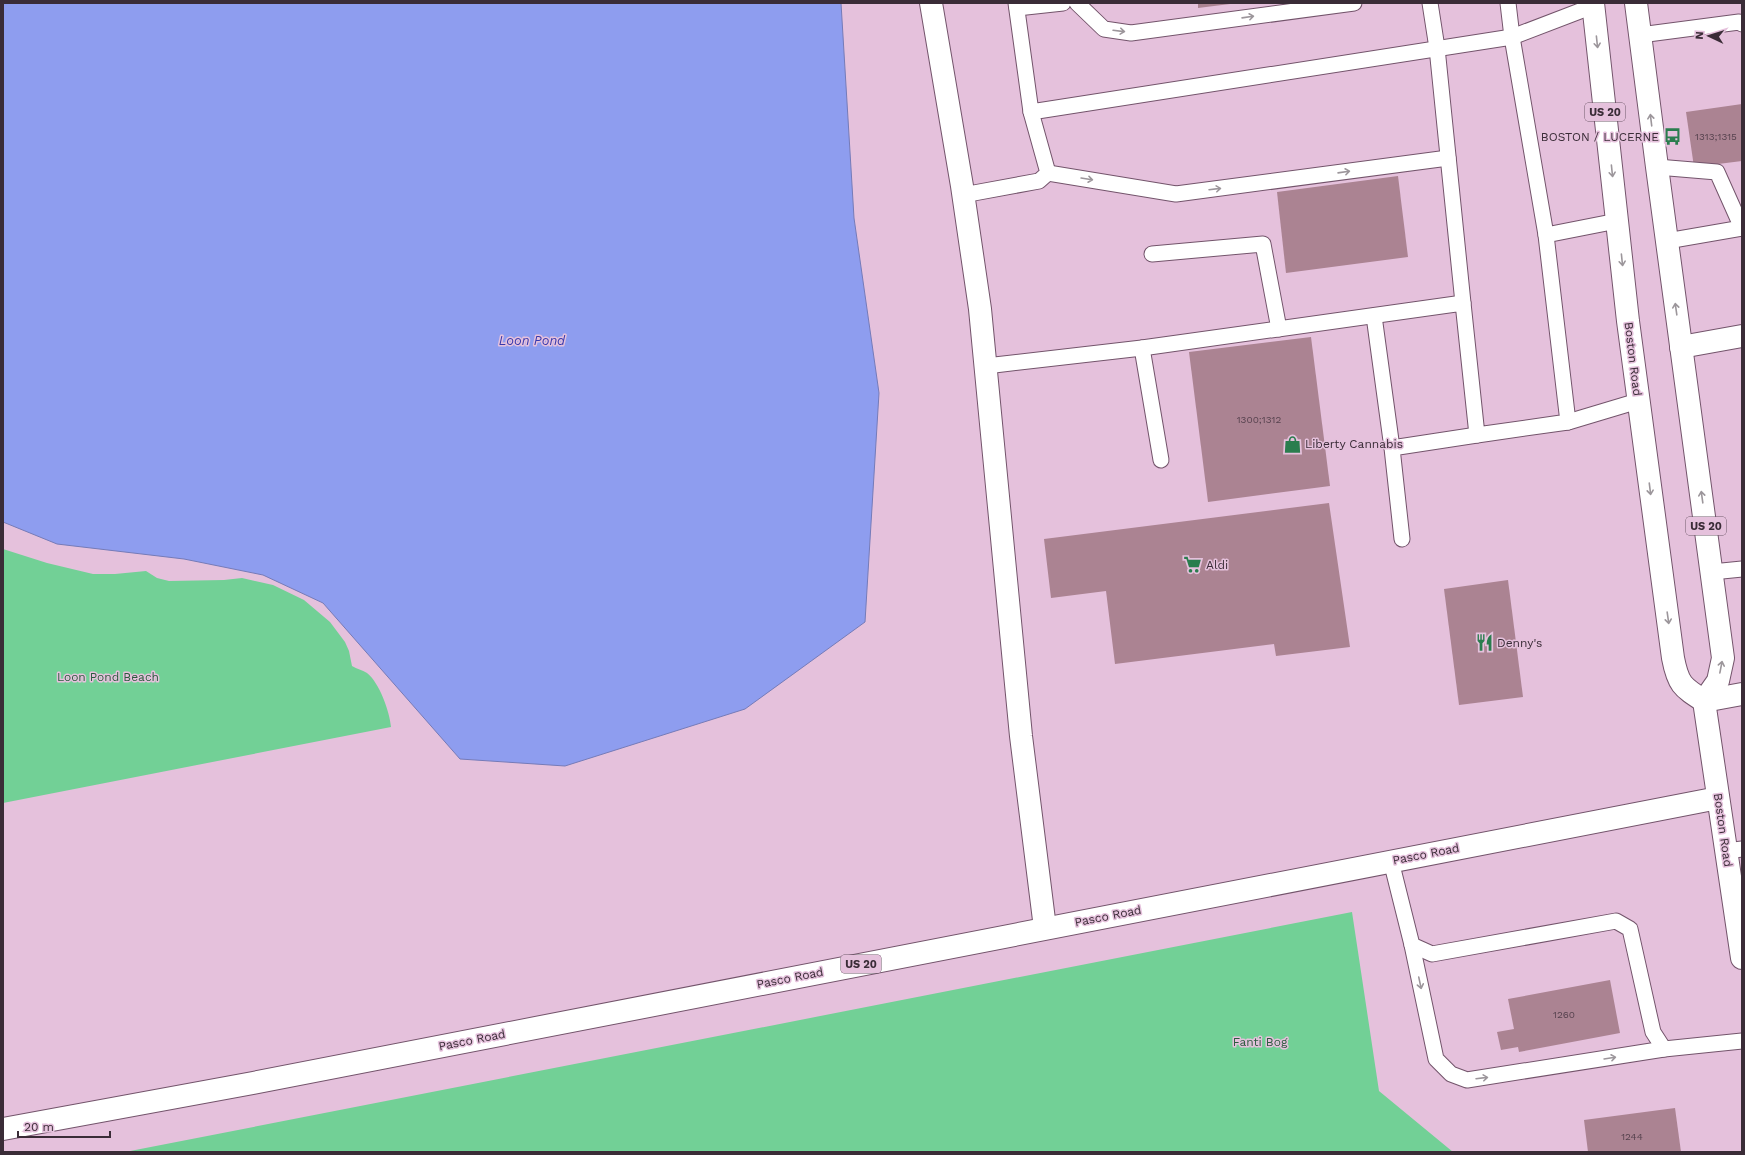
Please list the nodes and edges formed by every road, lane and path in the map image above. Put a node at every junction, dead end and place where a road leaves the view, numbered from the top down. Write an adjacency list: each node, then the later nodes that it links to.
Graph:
1 (931, 3): 18 (main road)
2 (1063, 3): 9 (lane)
3 (1076, 3): 4 (lane, one-way to 4)
4 (1354, 3)
5 (1430, 3): 13 (lane)
6 (1508, 3): 12 (lane)
7 (1636, 3): 11 (main road, US 20)
8 (1593, 5): 12 (lane); 19 (main road, Boston Road / US 20, one-way to 19)
9 (1016, 6): 14 (lane)
10 (1742, 24): 11 (lane)
11 (1640, 35): 16 (main road, US 20, one-way to 11)
12 (1512, 37): 13 (lane); 22 (lane)
13 (1437, 48): 14 (lane); 15 (lane)
14 (1031, 112): 17 (lane)
15 (1448, 158): 17 (lane, one-way to 15); 25 (lane)
16 (1657, 167): 20 (lane); 23 (main road, US 20)
17 (1048, 173): 18 (lane)
18 (963, 195): 31 (main road)
19 (1617, 221): 22 (lane); 32 (main road, Boston Road / US 20, one-way to 32)
20 (1742, 228): 21 (lane); 23 (lane)
21 (1742, 232)
22 (1546, 235): 33 (lane)
23 (1667, 241): 29 (main road, US 20, one-way to 23)
24 (1152, 254): 27 (lane)
25 (1463, 303): 26 (lane); 34 (lane)
26 (1374, 316): 27 (lane); 35 (lane)
27 (1279, 329): 30 (lane)
28 (1742, 336): 29 (main road)
29 (1681, 347): 39 (main road, US 20, one-way to 29)
30 (1142, 348): 31 (lane); 36 (lane)
31 (986, 366): 45 (main road)
32 (1638, 400): 33 (lane); 41 (main road, Boston Road / US 20, one-way to 41)
33 (1568, 422): 34 (lane)
34 (1477, 435): 35 (lane)
35 (1392, 448): 37 (lane)
36 (1161, 460)
37 (1402, 539)
38 (1742, 569): 39 (lane)
39 (1712, 572): 41 (main road, US 20, one-way to 39)
40 (1742, 694): 41 (main road)
41 (1704, 701): 42 (main road, Boston Road)
42 (1718, 798): 43 (main road, Boston Road); 44 (main road, Pasco Road / US 20)
43 (1734, 850): 47 (main road, Boston Road)
44 (1391, 861): 45 (main road, Pasco Road / US 20); 46 (lane)
45 (1045, 928): 50 (main road, Pasco Road / US 20)
46 (1412, 945): 49 (lane); 49 (lane, one-way to 49)
47 (1742, 958)
48 (1742, 1041): 49 (lane)
49 (1664, 1050)
50 (3, 1129)

